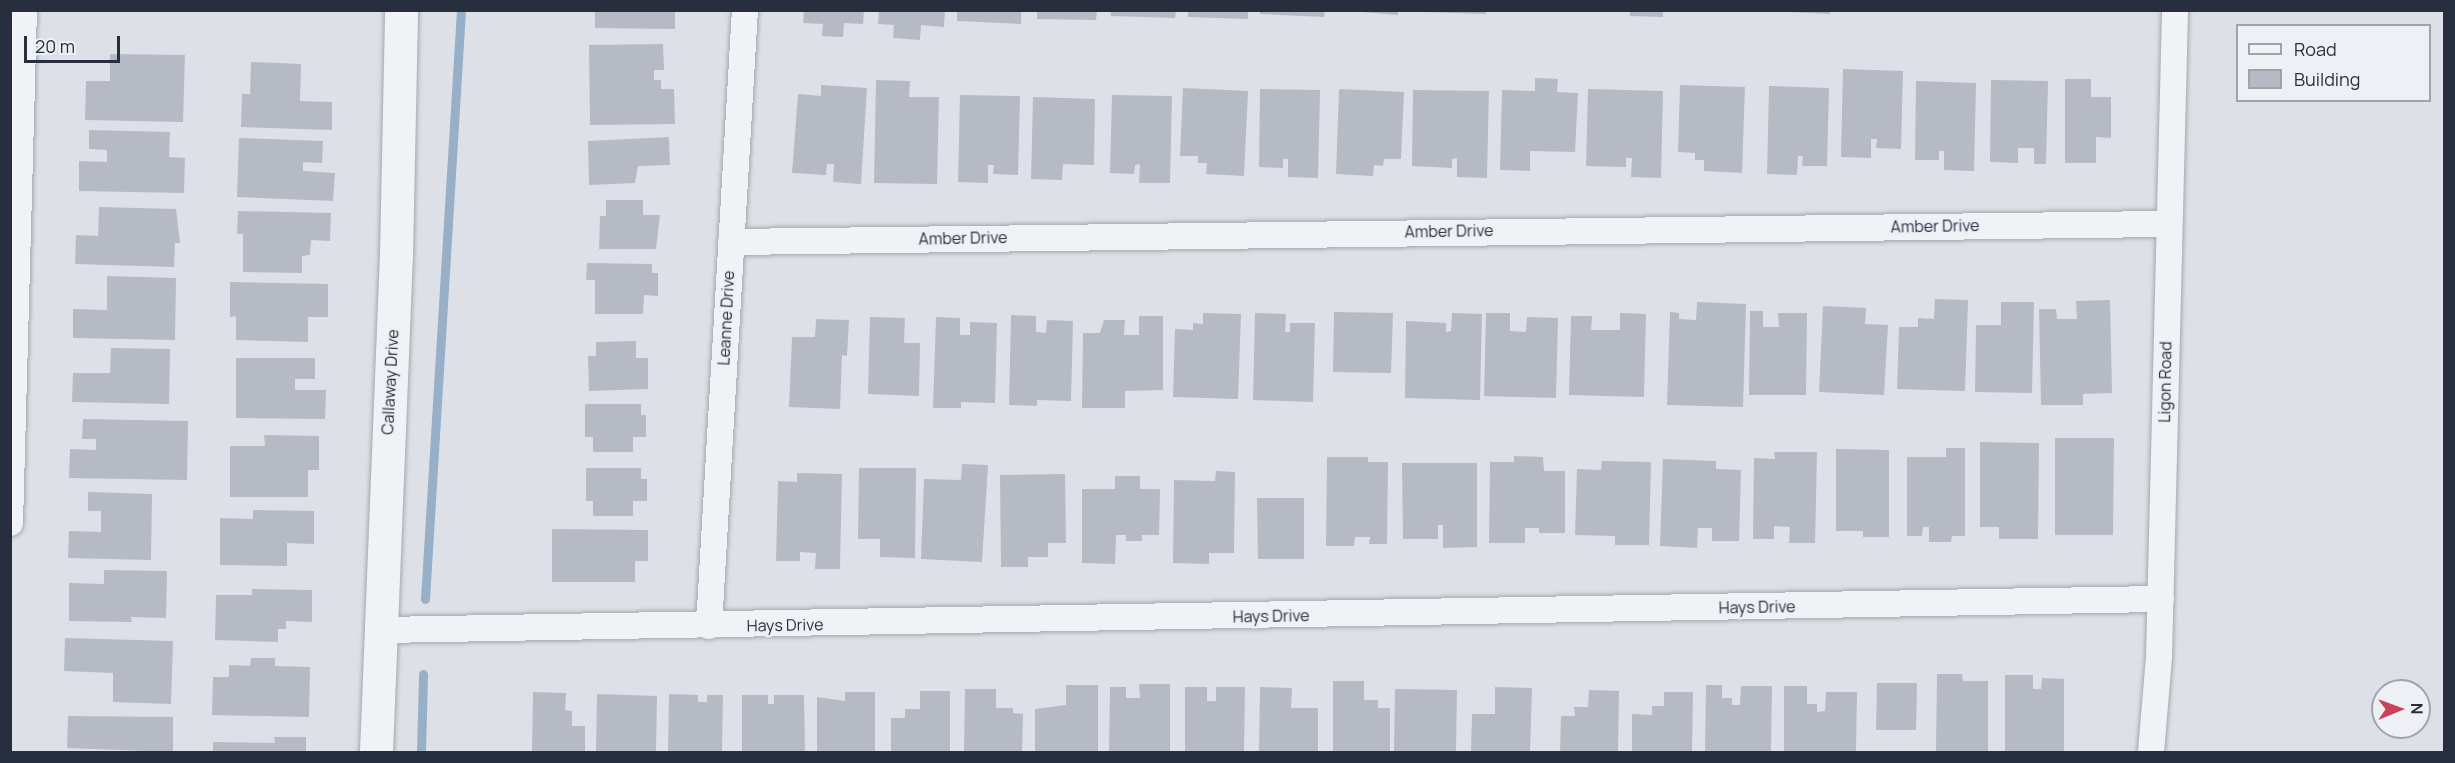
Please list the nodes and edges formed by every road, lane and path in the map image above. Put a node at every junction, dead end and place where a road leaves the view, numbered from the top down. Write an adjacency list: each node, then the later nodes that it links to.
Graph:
1 (24, 10): 7 (street)
2 (402, 10): 10 (street, Callaway Drive)
3 (746, 10): 6 (street, Leanne Drive)
4 (2175, 10): 5 (street, Ligon Road)
5 (2168, 224): 6 (street, Amber Drive); 8 (street, Ligon Road)
6 (731, 242): 9 (street, Leanne Drive)
7 (10, 524)
8 (2161, 599): 9 (street, Hays Drive); 12 (street, Ligon Road)
9 (709, 626): 10 (street, Hays Drive)
10 (381, 630): 11 (street, Callaway Drive)
11 (376, 753)
12 (2151, 753)

